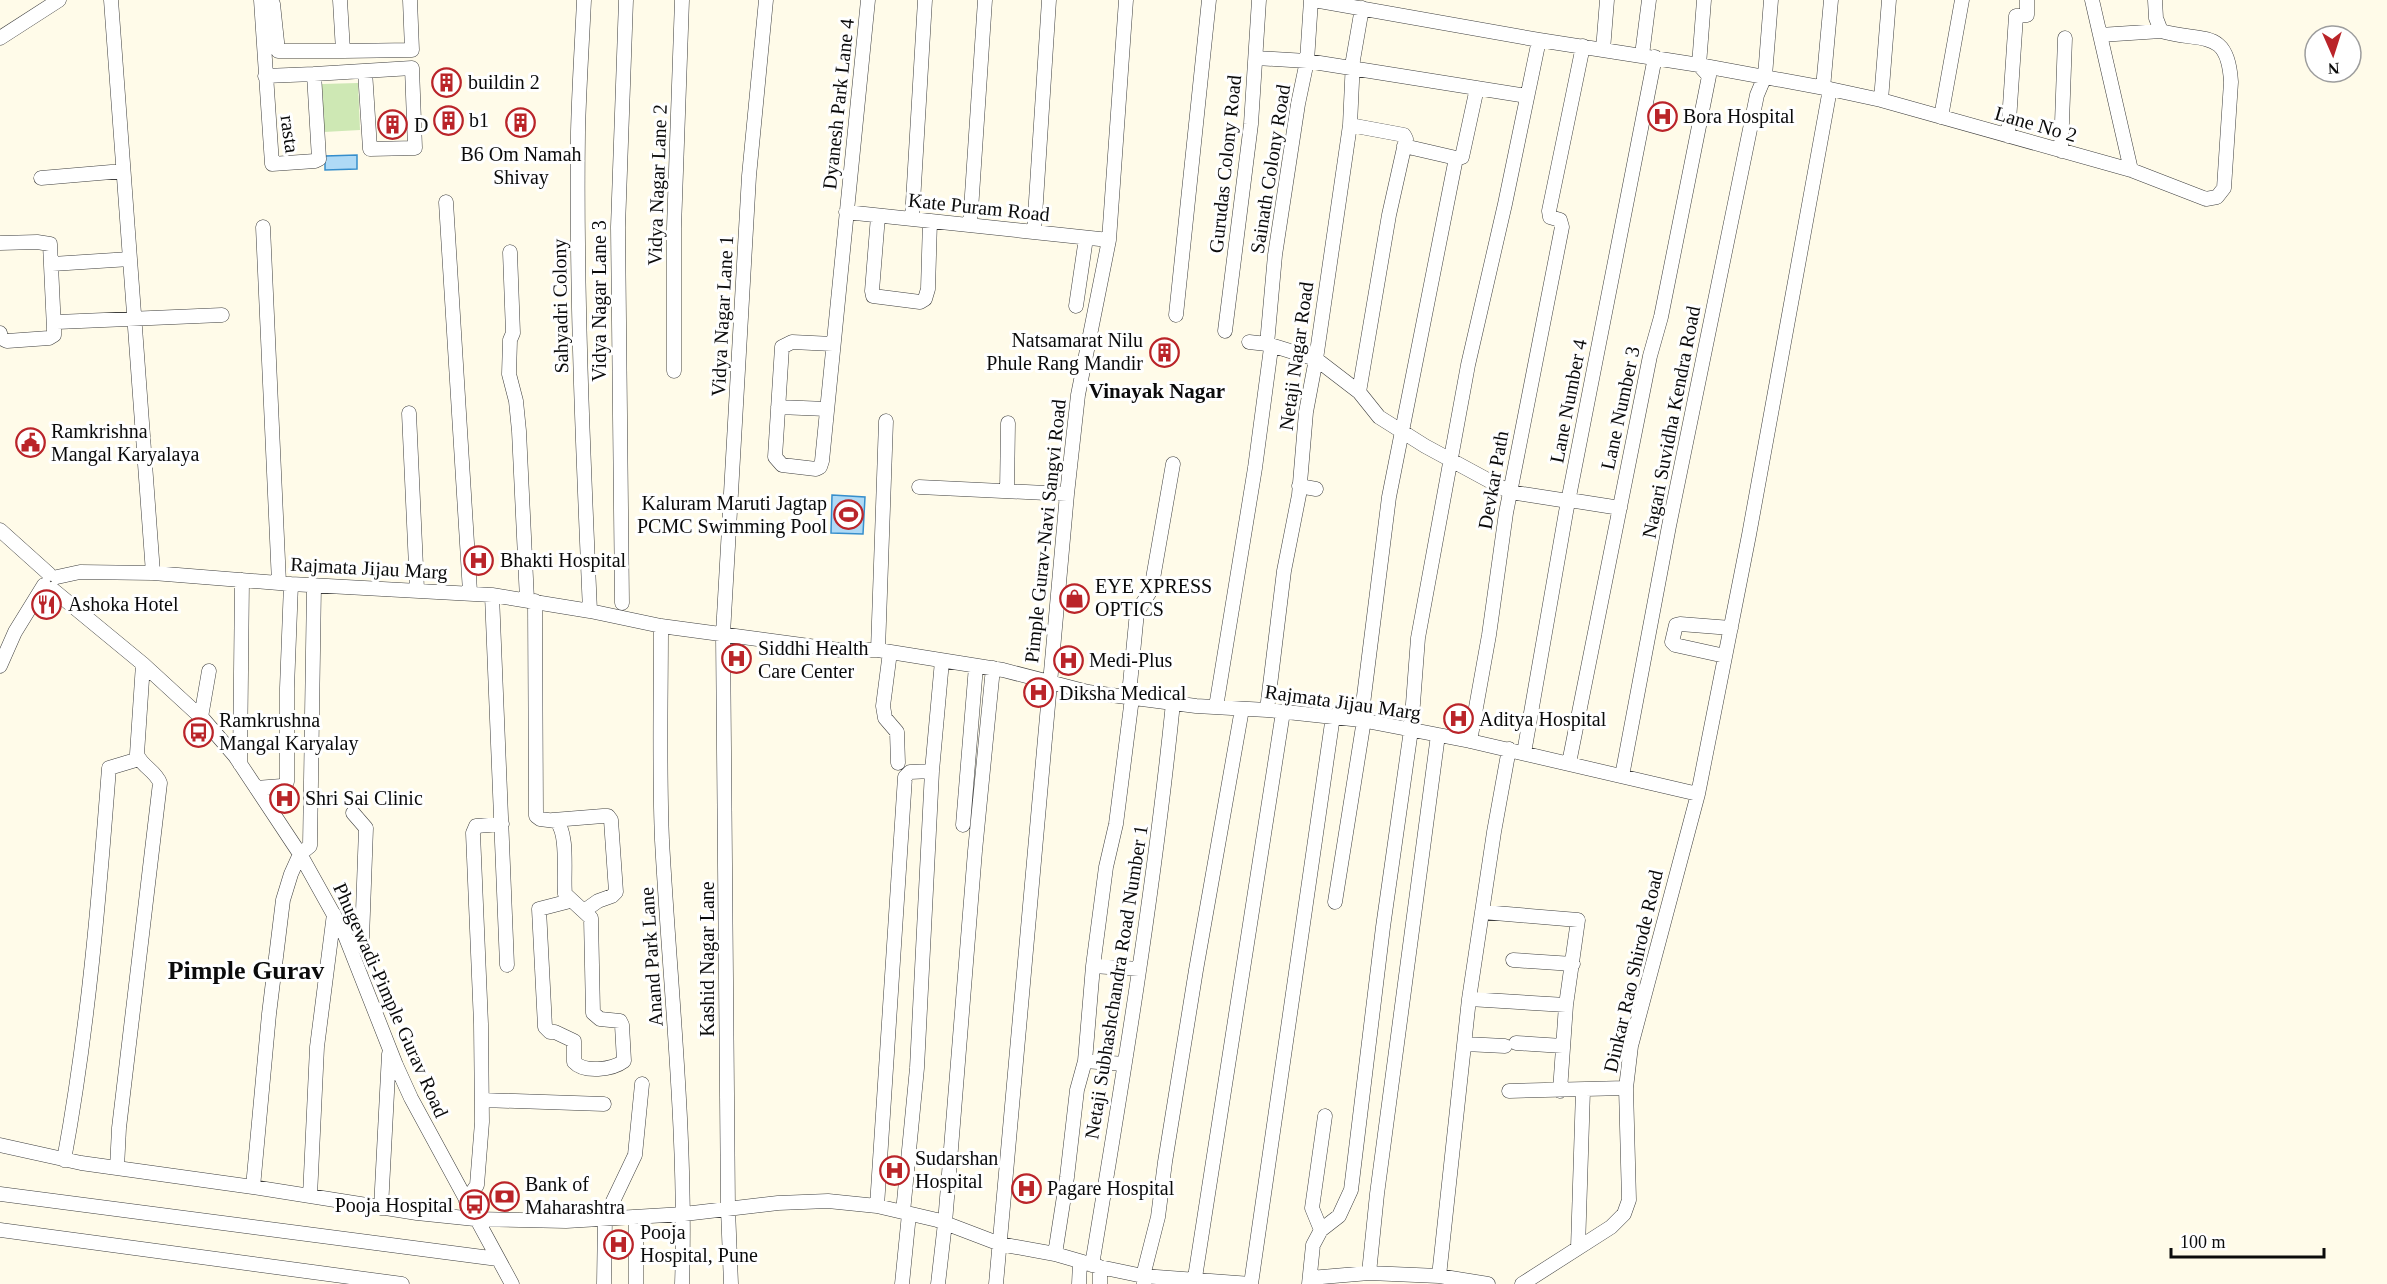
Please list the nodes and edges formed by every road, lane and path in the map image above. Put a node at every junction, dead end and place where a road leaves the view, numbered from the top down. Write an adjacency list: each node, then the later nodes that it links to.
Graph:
1 (59, 0): 31 (street)
2 (111, 0): 56 (street)
3 (340, 0): 36 (street)
4 (410, 0): 36 (street)
5 (584, 0): 114 (street, Sahyadri Colony)
6 (626, 0): 113 (street, Vidya Nagar Lane 3)
7 (682, 0): 84 (street, Vidya Nagar Lane 2)
8 (766, 0): 117 (street, Vidya Nagar Lane 1)
9 (868, 0): 60 (street, Dyanesh Park Lane 4)
10 (925, 0): 62 (street)
11 (985, 0): 64 (street)
12 (1049, 0): 66 (street)
13 (1126, 0): 68 (street, Pimple Gurav-Navi Sangvi Road)
14 (1209, 0): 75 (street)
15 (1259, 0): 38 (street, Gurudas Colony Road)
16 (1312, 0): 28 (street, Lane No 2); 39 (street, Sainath Colony Road)
17 (1607, 0): 35 (street)
18 (1649, 0): 37 (street, Lane Number 4)
19 (1704, 0): 40 (street)
20 (1771, 0): 45 (street, Nagari Suvidha Kendra Road)
21 (1831, 0): 47 (street, Dinkar Rao Shirode Road)
22 (1889, 0): 49 (street)
23 (1962, 0): 50 (street)
24 (2027, 0): 52 (street)
25 (2092, 0): 30 (street)
26 (2155, 0): 29 (street)
27 (267, 2): 36 (street); 44 (street, rasta)
28 (1362, 8): 33 (street, Lane No 2); 41 (street, Netaji Nagar Road)
29 (2161, 31): 30 (street); 57 (street, Lane No 2)
30 (2100, 35): 57 (street)
31 (0, 38)
32 (2065, 38): 54 (street)
33 (1539, 40): 34 (street, Lane No 2); 48 (street)
34 (1583, 46): 35 (street, Lane No 2); 98 (street, Devkar Path)
35 (1603, 50): 37 (street, Lane No 2)
36 (343, 51)
37 (1648, 56): 40 (street, Lane No 2); 100 (street, Lane Number 4)
38 (1256, 58): 39 (street); 78 (street, Gurudas Colony Road)
39 (1307, 62): 41 (street); 82 (street, Sainath Colony Road)
40 (1700, 65): 45 (street, Lane No 2); 101 (street, Lane Number 3)
41 (1352, 70): 46 (street); 51 (street, Netaji Nagar Road)
42 (365, 71): 42 (street); 43 (street)
43 (314, 74): 44 (street); 44 (street, rasta)
44 (265, 76)
45 (1765, 76): 47 (street, Lane No 2); 146 (street, Nagari Suvidha Kendra Road)
46 (1477, 88): 48 (street); 55 (street)
47 (1827, 88): 49 (street, Lane No 2); 116 (street, Dinkar Rao Shirode Road)
48 (1527, 96): 92 (street)
49 (1881, 100): 50 (street, Lane No 2)
50 (1941, 117): 52 (street, Lane No 2)
51 (1350, 124): 53 (street); 83 (street, Netaji Nagar Road)
52 (2008, 136): 54 (street, Lane No 2)
53 (1404, 146): 55 (street); 85 (street)
54 (2061, 151): 57 (street, Lane No 2)
55 (1456, 158): 91 (street)
56 (123, 171): 58 (street); 71 (street)
57 (2131, 171)
58 (41, 178)
59 (446, 202): 110 (street)
60 (846, 212): 61 (street, Kate Puram Road); 81 (street, Dyanesh Park Lane 4)
61 (878, 216): 62 (street, Kate Puram Road); 63 (street)
62 (912, 219): 63 (street, Kate Puram Road)
63 (930, 221): 64 (street, Kate Puram Road)
64 (970, 225): 66 (street, Kate Puram Road)
65 (262, 226): 107 (street)
66 (1034, 232): 67 (street, Kate Puram Road)
67 (1086, 238): 68 (street, Kate Puram Road); 73 (street)
68 (1109, 240): 99 (street, Pimple Gurav-Navi Sangvi Road)
69 (0, 243): 72 (street)
70 (510, 252): 112 (street)
71 (130, 259): 72 (street); 76 (street)
72 (52, 264): 79 (street)
73 (1076, 306)
74 (222, 315): 76 (street)
75 (1176, 315)
76 (134, 318): 77 (street); 104 (street)
77 (57, 322)
78 (1225, 331)
79 (0, 333)
80 (1249, 342): 82 (street)
81 (833, 344): 86 (street); 87 (street, Dyanesh Park Lane 4)
82 (1269, 346): 83 (street); 129 (street, Sainath Colony Road)
83 (1316, 359): 85 (street); 94 (street, Netaji Nagar Road)
84 (674, 371)
85 (1359, 392): 91 (street)
86 (778, 407): 87 (street); 87 (street, Dyanesh Park Lane 4)
87 (827, 409)
88 (409, 412): 109 (street)
89 (886, 421): 118 (street)
90 (1008, 423): 97 (street)
91 (1402, 431): 92 (street); 135 (street)
92 (1450, 459): 98 (street); 136 (street)
93 (1173, 464): 127 (street)
94 (1299, 486): 96 (street); 131 (street, Netaji Nagar Road)
95 (919, 487): 97 (street)
96 (1316, 489)
97 (1007, 491): 99 (street)
98 (1510, 492): 100 (street); 138 (street, Devkar Path)
99 (1067, 494): 126 (street, Pimple Gurav-Navi Sangvi Road)
100 (1569, 500): 101 (street); 140 (street, Lane Number 4)
101 (1620, 508): 143 (street, Lane Number 3)
102 (0, 530): 106 (street)
103 (0, 540): 106 (street)
104 (153, 573): 105 (street, Rajmata Jijau Marg); 106 (street, Rajmata Jijau Marg)
105 (242, 580): 107 (street, Rajmata Jijau Marg); 144 (street)
106 (51, 582): 120 (street); 122 (street, Phugewadi-Pimple Gurav Road)
107 (285, 584): 108 (street, Rajmata Jijau Marg); 147 (street)
108 (314, 586): 109 (street, Rajmata Jijau Marg); 153 (street)
109 (417, 589): 110 (street, Rajmata Jijau Marg)
110 (470, 592): 111 (street, Rajmata Jijau Marg)
111 (492, 595): 112 (street, Rajmata Jijau Marg); 151 (street)
112 (531, 600): 114 (street, Rajmata Jijau Marg); 150 (street)
113 (622, 603)
114 (591, 611): 115 (street, Rajmata Jijau Marg)
115 (661, 626): 117 (street, Rajmata Jijau Marg); 193 (street, Anand Park Lane)
116 (1731, 628): 119 (street, Dinkar Rao Shirode Road); 119 (street)
117 (723, 634): 118 (street); 191 (street, Kashid Nagar Lane)
118 (884, 651): 121 (street); 142 (street)
119 (1725, 656): 148 (street, Dinkar Rao Shirode Road)
120 (3, 661)
121 (942, 661): 123 (street); 145 (street)
122 (143, 664): 134 (street, Phugewadi-Pimple Gurav Road); 141 (street)
123 (976, 666): 124 (street); 152 (street)
124 (993, 668): 126 (street); 197 (street)
125 (209, 671): 134 (street)
126 (1050, 681): 127 (street, Rajmata Jijau Marg); 200 (street, Pimple Gurav-Navi Sangvi Road)
127 (1132, 698): 128 (street, Rajmata Jijau Marg); 163 (street)
128 (1173, 703): 129 (street, Rajmata Jijau Marg); 164 (street, Netaji Subhashchandra Road Number 1)
129 (1216, 707): 130 (street, Rajmata Jijau Marg)
130 (1242, 709): 131 (street, Rajmata Jijau Marg); 208 (street)
131 (1267, 710): 132 (street, Rajmata Jijau Marg)
132 (1283, 712): 133 (street, Rajmata Jijau Marg); 211 (street)
133 (1333, 716): 135 (street, Rajmata Jijau Marg); 225 (street)
134 (201, 717): 144 (street, Phugewadi-Pimple Gurav Road)
135 (1362, 720): 136 (street, Rajmata Jijau Marg); 155 (street)
136 (1411, 730): 137 (street, Rajmata Jijau Marg); 184 (street)
137 (1438, 735): 138 (street, Rajmata Jijau Marg); 186 (street)
138 (1470, 741): 139 (street, Rajmata Jijau Marg)
139 (1509, 750): 140 (street, Rajmata Jijau Marg); 157 (street)
140 (1524, 753): 143 (street, Rajmata Jijau Marg)
141 (139, 759): 181 (street); 182 (street)
142 (898, 763)
143 (1569, 763): 146 (street, Rajmata Jijau Marg)
144 (240, 764): 147 (street, Phugewadi-Pimple Gurav Road)
145 (932, 771): 189 (street); 192 (street)
146 (1622, 776): 148 (street, Rajmata Jijau Marg)
147 (256, 788): 153 (street, Phugewadi-Pimple Gurav Road)
148 (1698, 794): 173 (street, Dinkar Rao Shirode Road)
149 (353, 813): 159 (street)
150 (553, 820): 154 (street); 156 (street)
151 (502, 824): 162 (street); 177 (street)
152 (963, 825)
153 (300, 854): 158 (street, Phugewadi-Pimple Gurav Road); 183 (street)
154 (570, 901): 156 (street); 156 (street)
155 (1335, 902)
156 (584, 911)
157 (1483, 912): 161 (street); 165 (street)
158 (334, 913): 159 (street, Phugewadi-Pimple Gurav Road); 187 (street)
159 (351, 951): 169 (street, Phugewadi-Pimple Gurav Road)
160 (1513, 960): 161 (street)
161 (1573, 964): 166 (street)
162 (507, 965)
163 (1093, 966): 164 (street); 170 (street)
164 (1139, 969): 171 (street, Netaji Subhashchandra Road Number 1)
165 (1469, 999): 166 (street); 167 (street)
166 (1566, 1005): 168 (street)
167 (1465, 1044): 168 (street); 205 (street)
168 (1563, 1046): 176 (street)
169 (389, 1048): 188 (street, Phugewadi-Pimple Gurav Road); 190 (street)
170 (1085, 1061): 171 (street); 202 (street)
171 (1125, 1065): 204 (street, Netaji Subhashchandra Road Number 1)
172 (642, 1084): 195 (street)
173 (1626, 1088): 174 (street); 201 (street, Dinkar Rao Shirode Road)
174 (1583, 1090): 176 (street); 201 (street)
175 (1509, 1091): 176 (street)
176 (1560, 1091)
177 (482, 1100): 178 (street); 188 (street)
178 (604, 1104)
179 (1325, 1116): 199 (street)
180 (0, 1145): 181 (street)
181 (64, 1160): 182 (street)
182 (117, 1168): 183 (street)
183 (253, 1187): 187 (street)
184 (1351, 1190): 186 (street); 199 (street)
185 (0, 1194): 203 (street)
186 (1377, 1194): 207 (street)
187 (310, 1196): 190 (street)
188 (466, 1201): 196 (street, Phugewadi-Pimple Gurav Road)
189 (877, 1206): 191 (street); 192 (street)
190 (381, 1208): 196 (street)
191 (728, 1209): 193 (street); 219 (street, Kashid Nagar Lane)
192 (906, 1213): 197 (street); 220 (street)
193 (684, 1214): 194 (street); 218 (street, Anand Park Lane)
194 (636, 1217): 195 (street); 217 (street)
195 (605, 1218): 196 (street); 216 (street)
196 (475, 1219): 203 (street, Phugewadi-Pimple Gurav Road)
197 (945, 1223): 200 (street); 221 (street)
198 (0, 1230): 214 (street)
199 (1321, 1230): 210 (street)
200 (1000, 1244): 202 (street); 222 (street, Pimple Gurav-Navi Sangvi Road)
201 (1578, 1248): 227 (street, Dinkar Rao Shirode Road)
202 (1055, 1254): 204 (street)
203 (498, 1259): 215 (street, Phugewadi-Pimple Gurav Road)
204 (1090, 1264): 206 (street); 223 (street); 224 (street)
205 (1439, 1276): 207 (street); 226 (street)
206 (1121, 1277): 208 (street)
207 (1377, 1277): 210 (street)
208 (1144, 1280): 209 (street)
209 (1168, 1281): 211 (street)
210 (1309, 1281)
211 (1194, 1282): 212 (street)
212 (1215, 1282): 213 (street)
213 (1235, 1283): 225 (street)
214 (402, 1284)
215 (512, 1284)
216 (604, 1284)
217 (636, 1284)
218 (682, 1284)
219 (731, 1284)
220 (902, 1284)
221 (938, 1284)
222 (996, 1284)
223 (1079, 1284)
224 (1100, 1284)
225 (1251, 1284)
226 (1488, 1284)
227 (1522, 1284)

